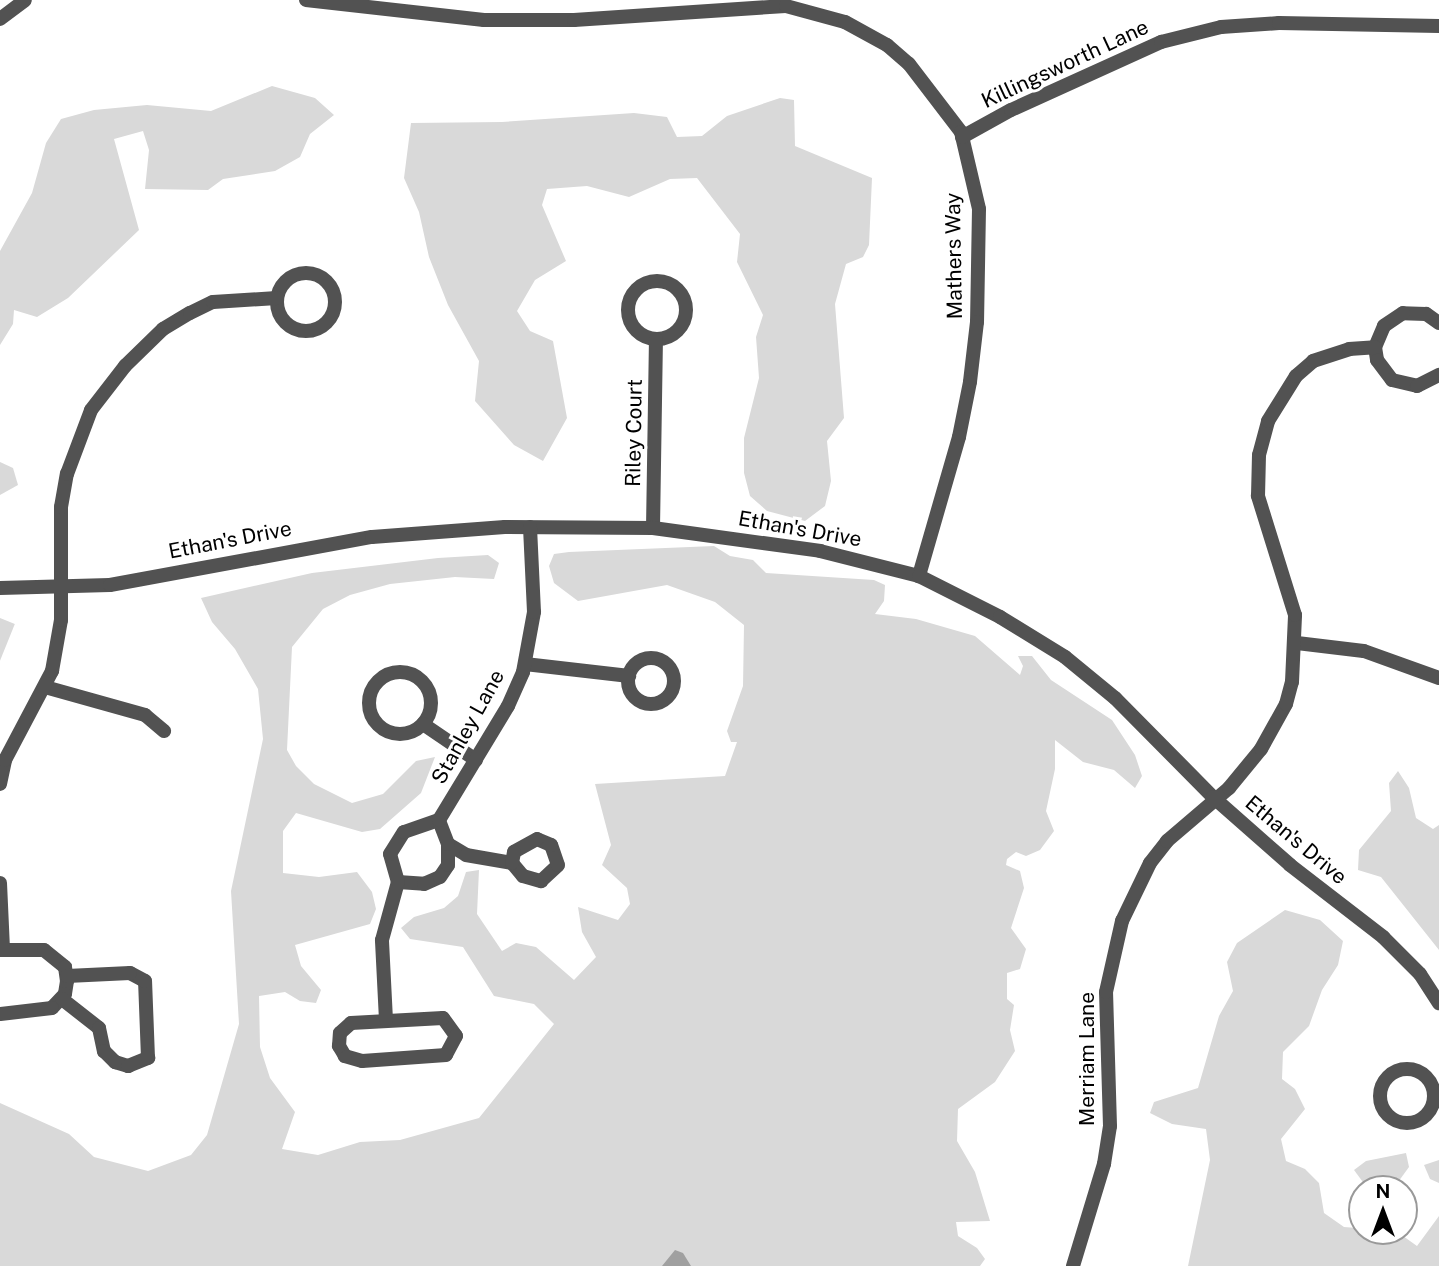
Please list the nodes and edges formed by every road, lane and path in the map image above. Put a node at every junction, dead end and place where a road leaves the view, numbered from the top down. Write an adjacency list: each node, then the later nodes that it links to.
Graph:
1 (25, 0): 3 (street)
2 (306, 0): 5 (street, Mathers Way)
3 (0, 19)
4 (1439, 26): 5 (street, Killingsworth Lane)
5 (962, 137): 13 (street, Mathers Way)
6 (277, 298): 6 (street); 15 (street)
7 (1439, 323): 9 (street)
8 (656, 339): 8 (street); 12 (street, Riley Court)
9 (1375, 347): 10 (street); 16 (street, Merriam Lane)
10 (1439, 375)
11 (530, 527): 12 (street, Ethan's Drive); 15 (street, Ethan's Drive); 17 (street, Stanley Lane)
12 (653, 528): 13 (street, Ethan's Drive)
13 (919, 576): 26 (street, Ethan's Drive)
14 (0, 587): 15 (street, Ethan's Drive)
15 (62, 588): 20 (street)
16 (1297, 643): 19 (street); 26 (street, Merriam Lane)
17 (525, 664): 18 (street); 24 (street, Stanley Lane)
18 (629, 676)
19 (1439, 678)
20 (45, 687): 22 (street); 23 (street)
21 (423, 724): 21 (street); 24 (street)
22 (164, 731)
23 (3, 758): 25 (street)
24 (477, 760): 27 (street, Stanley Lane)
25 (0, 784)
26 (1213, 797): 35 (street, Ethan's Drive); 38 (street, Merriam Lane)
27 (439, 820): 28 (street); 30 (street)
28 (448, 844): 29 (street); 30 (street)
29 (512, 863)
30 (398, 882): 37 (street)
31 (0, 883): 32 (street)
32 (2, 950): 33 (street)
33 (67, 976): 34 (street); 34 (street)
34 (62, 999): 36 (street)
35 (1439, 1003)
36 (0, 1014)
37 (386, 1020): 37 (street)
38 (1073, 1266)

